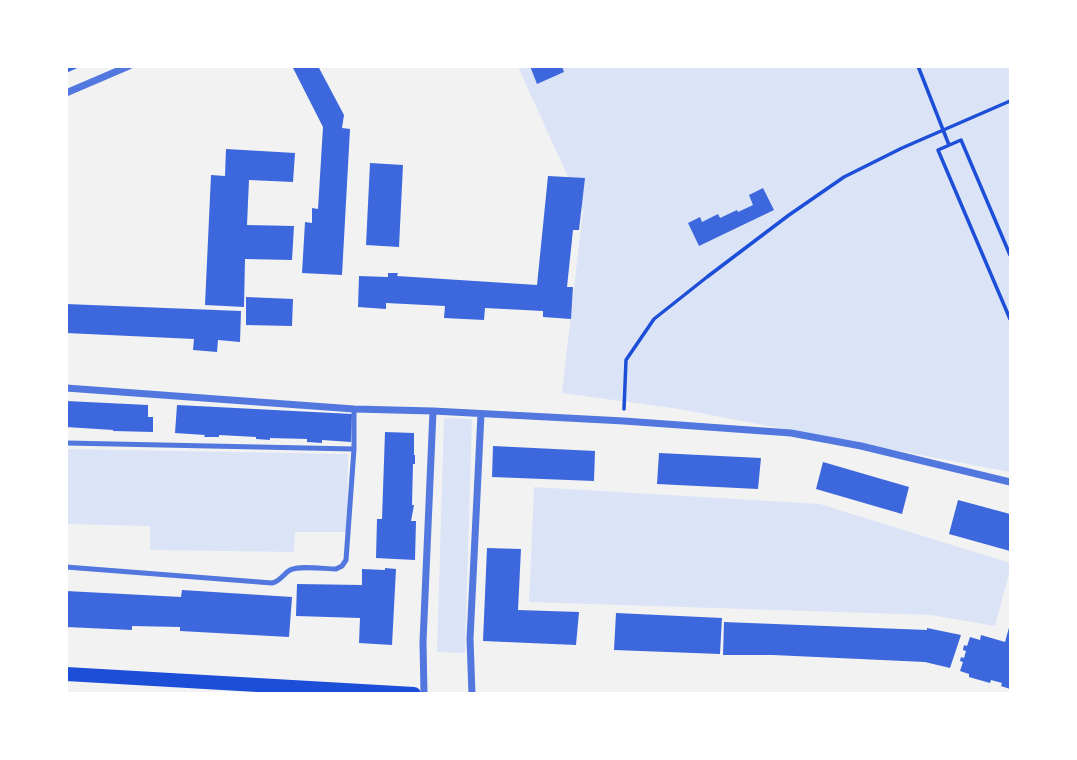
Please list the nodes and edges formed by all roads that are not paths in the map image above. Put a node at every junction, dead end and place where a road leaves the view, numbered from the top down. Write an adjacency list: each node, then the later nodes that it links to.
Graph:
1 (129, 66): 2 (street)
2 (66, 93)
3 (66, 388): 4 (street)
4 (354, 409): 5 (street); 8 (lane)
5 (433, 411): 6 (street); 13 (street)
6 (481, 414): 9 (street); 14 (street)
7 (66, 443): 8 (lane)
8 (354, 449): 10 (lane)
9 (1010, 482)
10 (66, 567)
11 (66, 674): 12 (main road)
12 (414, 694)
13 (424, 694)
14 (472, 694)

